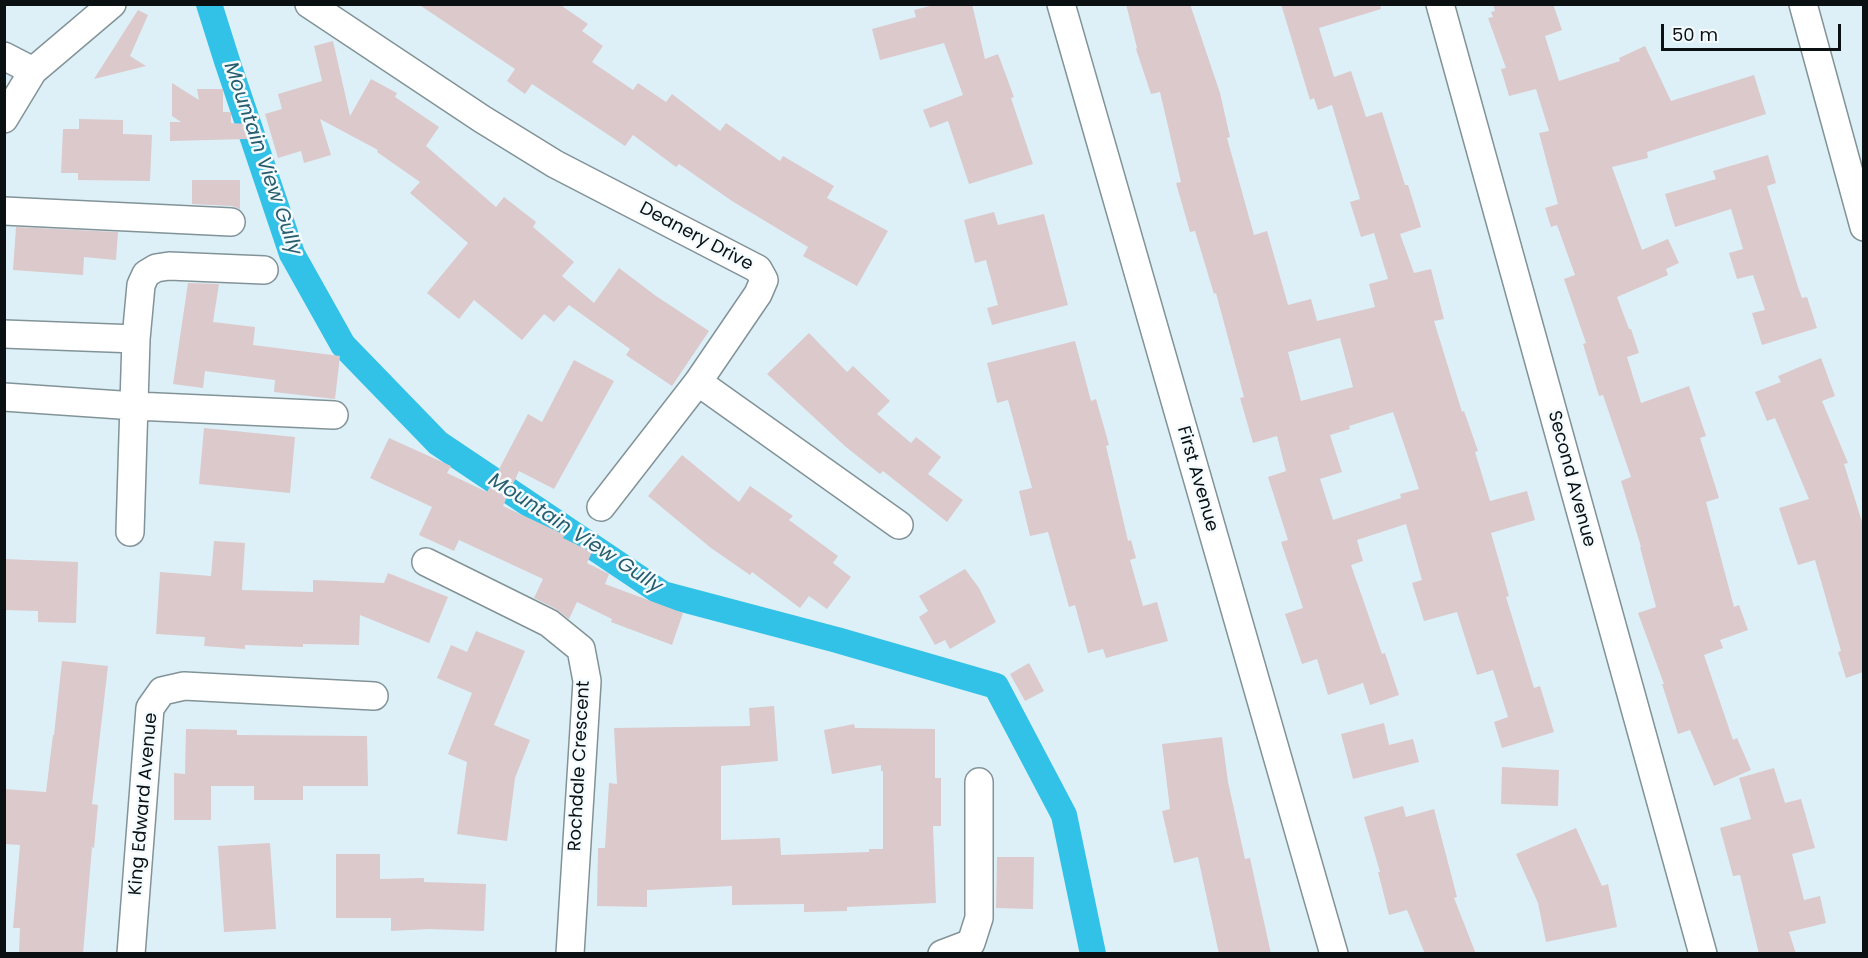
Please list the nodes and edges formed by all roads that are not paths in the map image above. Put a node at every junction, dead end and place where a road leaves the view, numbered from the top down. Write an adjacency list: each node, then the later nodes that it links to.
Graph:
1 (112, 4): 7 (street)
2 (309, 4): 15 (street, Deanery Drive)
3 (1060, 4): 28 (street, First Avenue)
4 (1440, 4): 29 (street, Second Avenue)
5 (1803, 4): 11 (street)
6 (4, 56): 7 (street)
7 (33, 71): 8 (street)
8 (4, 119)
9 (4, 211): 10 (street)
10 (231, 222)
11 (1863, 226)
12 (264, 270): 14 (street)
13 (4, 334): 14 (street)
14 (136, 339): 17 (street)
15 (698, 382): 19 (street); 20 (street)
16 (4, 397): 17 (street)
17 (135, 406): 18 (street); 21 (street)
18 (334, 415)
19 (601, 507)
20 (899, 525)
21 (130, 532)
22 (426, 562): 27 (street, Rochdale Crescent)
23 (374, 696): 26 (street, King Edward Avenue)
24 (979, 782): 25 (street)
25 (944, 953)
26 (131, 954)
27 (570, 954)
28 (1334, 954)
29 (1702, 954)

